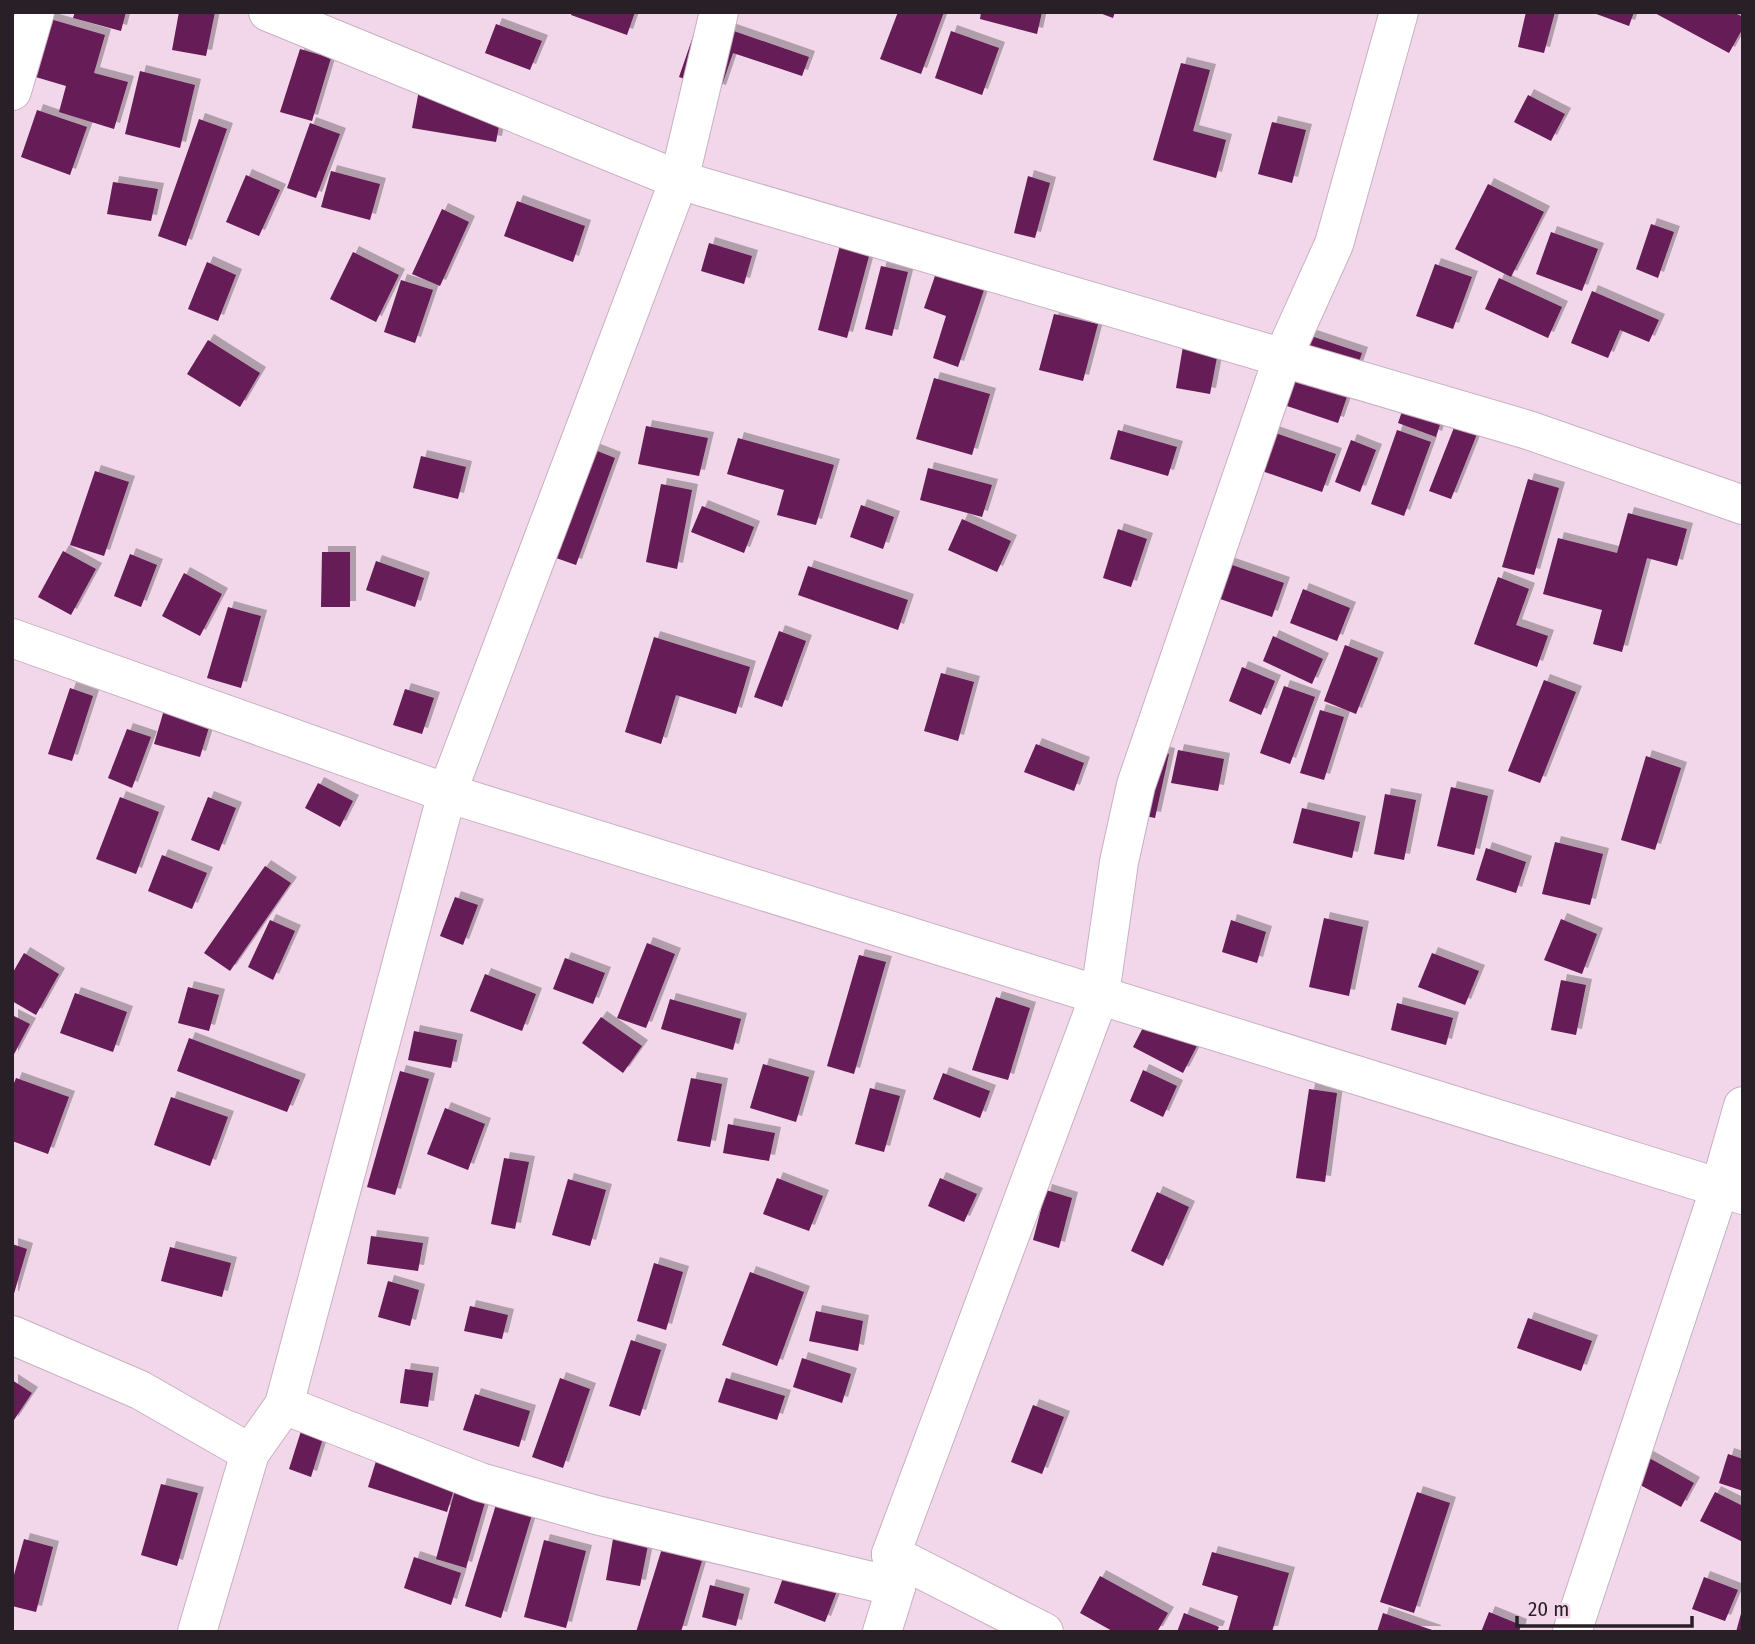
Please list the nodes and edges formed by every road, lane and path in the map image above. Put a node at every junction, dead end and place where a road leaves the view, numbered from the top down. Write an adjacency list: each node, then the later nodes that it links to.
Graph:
1 (35, 12): 5 (street)
2 (268, 12): 6 (street)
3 (719, 12): 6 (street)
4 (1399, 12): 7 (street)
5 (12, 90)
6 (678, 180): 7 (street); 10 (street)
7 (1283, 357): 8 (street); 11 (street)
8 (1743, 505)
9 (12, 638): 10 (street)
10 (447, 793): 11 (street); 15 (street)
11 (1100, 994): 13 (street); 17 (street)
12 (1743, 1106): 13 (street)
13 (1732, 1191): 21 (street)
14 (12, 1335): 16 (street)
15 (284, 1405): 16 (street); 17 (street)
16 (250, 1453): 18 (street)
17 (893, 1570): 19 (street); 20 (street)
18 (197, 1632)
19 (882, 1632)
20 (1044, 1632)
21 (1572, 1632)

